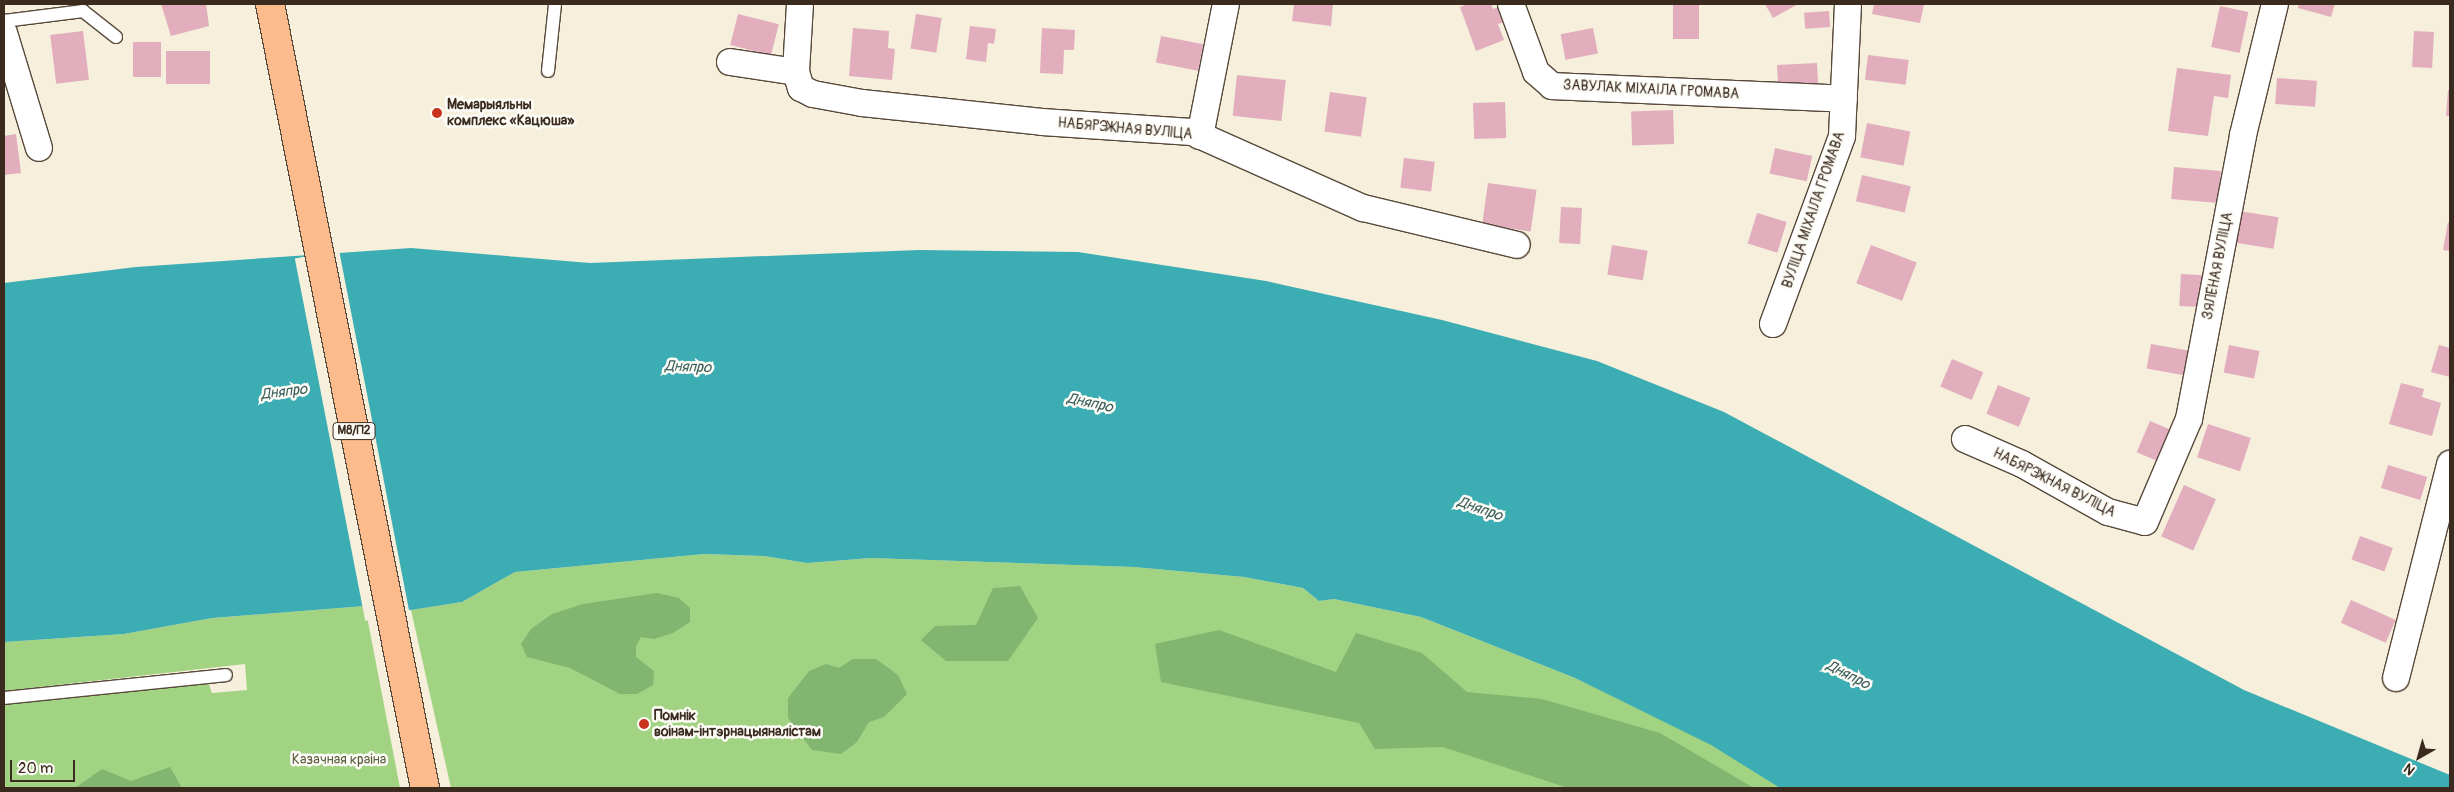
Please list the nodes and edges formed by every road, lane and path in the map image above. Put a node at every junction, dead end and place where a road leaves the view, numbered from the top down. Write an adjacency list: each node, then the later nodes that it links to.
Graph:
1 (270, 4): 25 (main road, М8/П2)
2 (555, 4): 12 (lane)
3 (800, 4): 13 (street)
4 (1226, 4): 15 (street)
5 (1511, 4): 14 (street, ЗАВУЛАК МІХАІЛА ГРОМАВА)
6 (1848, 4): 14 (street, ВУЛІЦА МІХАІЛА ГРОМАВА)
7 (2275, 4): 21 (street, ЗЯЛЁНАЯ ВУЛІЦА)
8 (4, 21): 10 (lane)
9 (4, 33): 16 (street)
10 (116, 37)
11 (730, 62): 13 (street)
12 (548, 71)
13 (796, 72): 15 (street, НАБЯРЭЖНАЯ ВУЛІЦА)
14 (1844, 99): 18 (street, ВУЛІЦА МІХАІЛА ГРОМАВА)
15 (1200, 136): 17 (street, НАБЯРЭЖНАЯ ВУЛІЦА)
16 (40, 148)
17 (1517, 245)
18 (1773, 324)
19 (1966, 440): 21 (street, НАБЯРЭЖНАЯ ВУЛІЦА)
20 (2450, 464): 23 (street)
21 (2145, 522)
22 (226, 675): 24 (lane)
23 (2396, 678)
24 (4, 698)
25 (425, 788)

